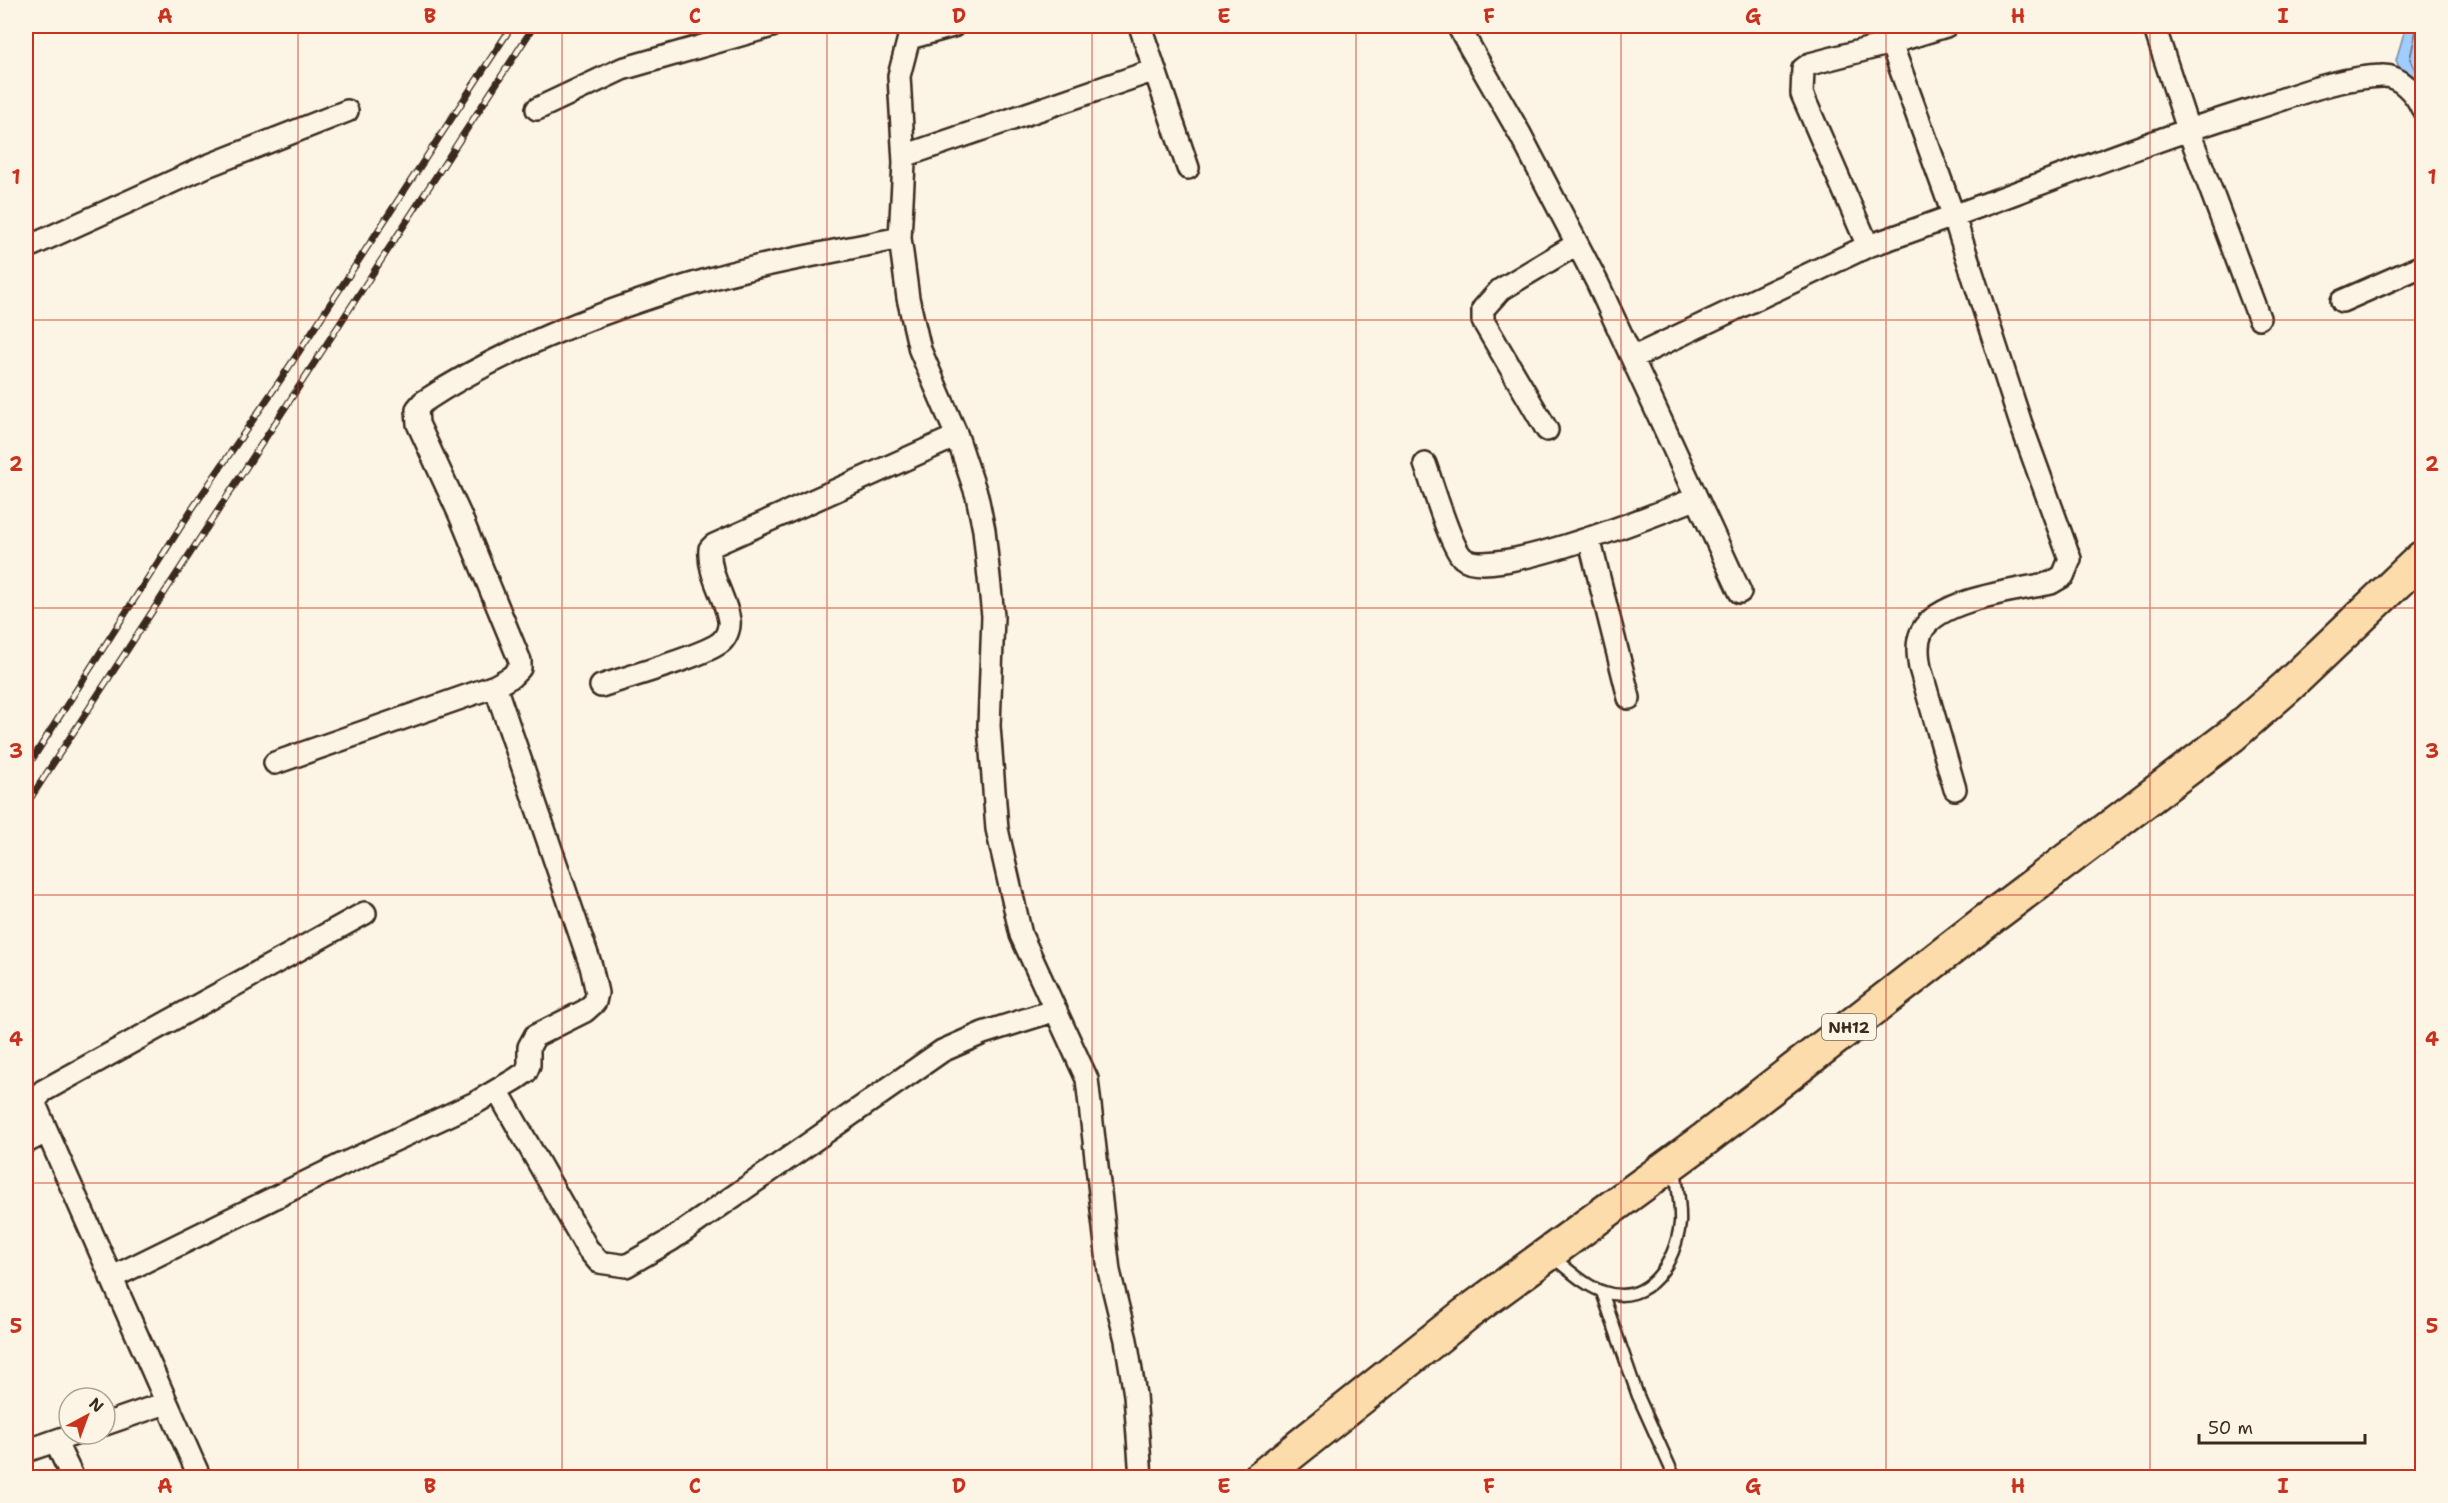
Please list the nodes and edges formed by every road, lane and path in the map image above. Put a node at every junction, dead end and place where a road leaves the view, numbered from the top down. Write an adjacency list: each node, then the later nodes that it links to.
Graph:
1 (772, 26): 11 (street)
2 (953, 26): 7 (street)
3 (1140, 26): 9 (street)
4 (1458, 26): 18 (street)
5 (1946, 26): 8 (street)
6 (2154, 26): 13 (street)
7 (911, 32): 14 (street)
8 (1891, 43): 16 (street); 19 (street)
9 (1155, 70): 14 (street); 15 (street)
10 (2422, 108): 13 (street)
11 (537, 109)
12 (347, 111): 20 (street)
13 (2188, 129): 16 (street); 23 (street)
14 (904, 156): 17 (street)
15 (1188, 168)
16 (1954, 217): 19 (street); 36 (street)
17 (900, 238): 26 (street); 32 (street)
18 (1577, 244): 24 (street); 25 (street)
19 (1868, 246): 24 (street)
20 (26, 248)
21 (2422, 266): 22 (street)
22 (2342, 301)
23 (2259, 318)
24 (1632, 358): 28 (street)
25 (1547, 430)
26 (957, 436): 33 (street); 38 (street)
27 (1425, 464): 29 (street)
28 (1695, 499): 29 (street); 31 (street)
29 (1589, 538): 34 (street)
30 (2422, 558): 42 (main road, NH12)
31 (1740, 592)
32 (495, 686): 35 (street); 39 (street)
33 (601, 686)
34 (1629, 698)
35 (275, 763)
36 (1955, 789)
37 (365, 913): 40 (street)
38 (1056, 1010): 39 (street); 53 (street)
39 (497, 1090): 44 (street)
40 (46, 1132): 41 (street); 44 (street)
41 (26, 1142)
42 (1674, 1162): 43 (main road, NH12); 45 (lane)
43 (1547, 1254): 45 (lane); 54 (main road, NH12)
44 (111, 1278): 46 (street)
45 (1602, 1292): 55 (lane)
46 (166, 1403): 47 (street); 52 (street)
47 (117, 1420)
48 (57, 1440): 50 (street)
49 (67, 1446): 51 (street)
50 (26, 1451)
51 (73, 1478)
52 (200, 1478)
53 (1141, 1478)
54 (1260, 1478)
55 (1675, 1478)

